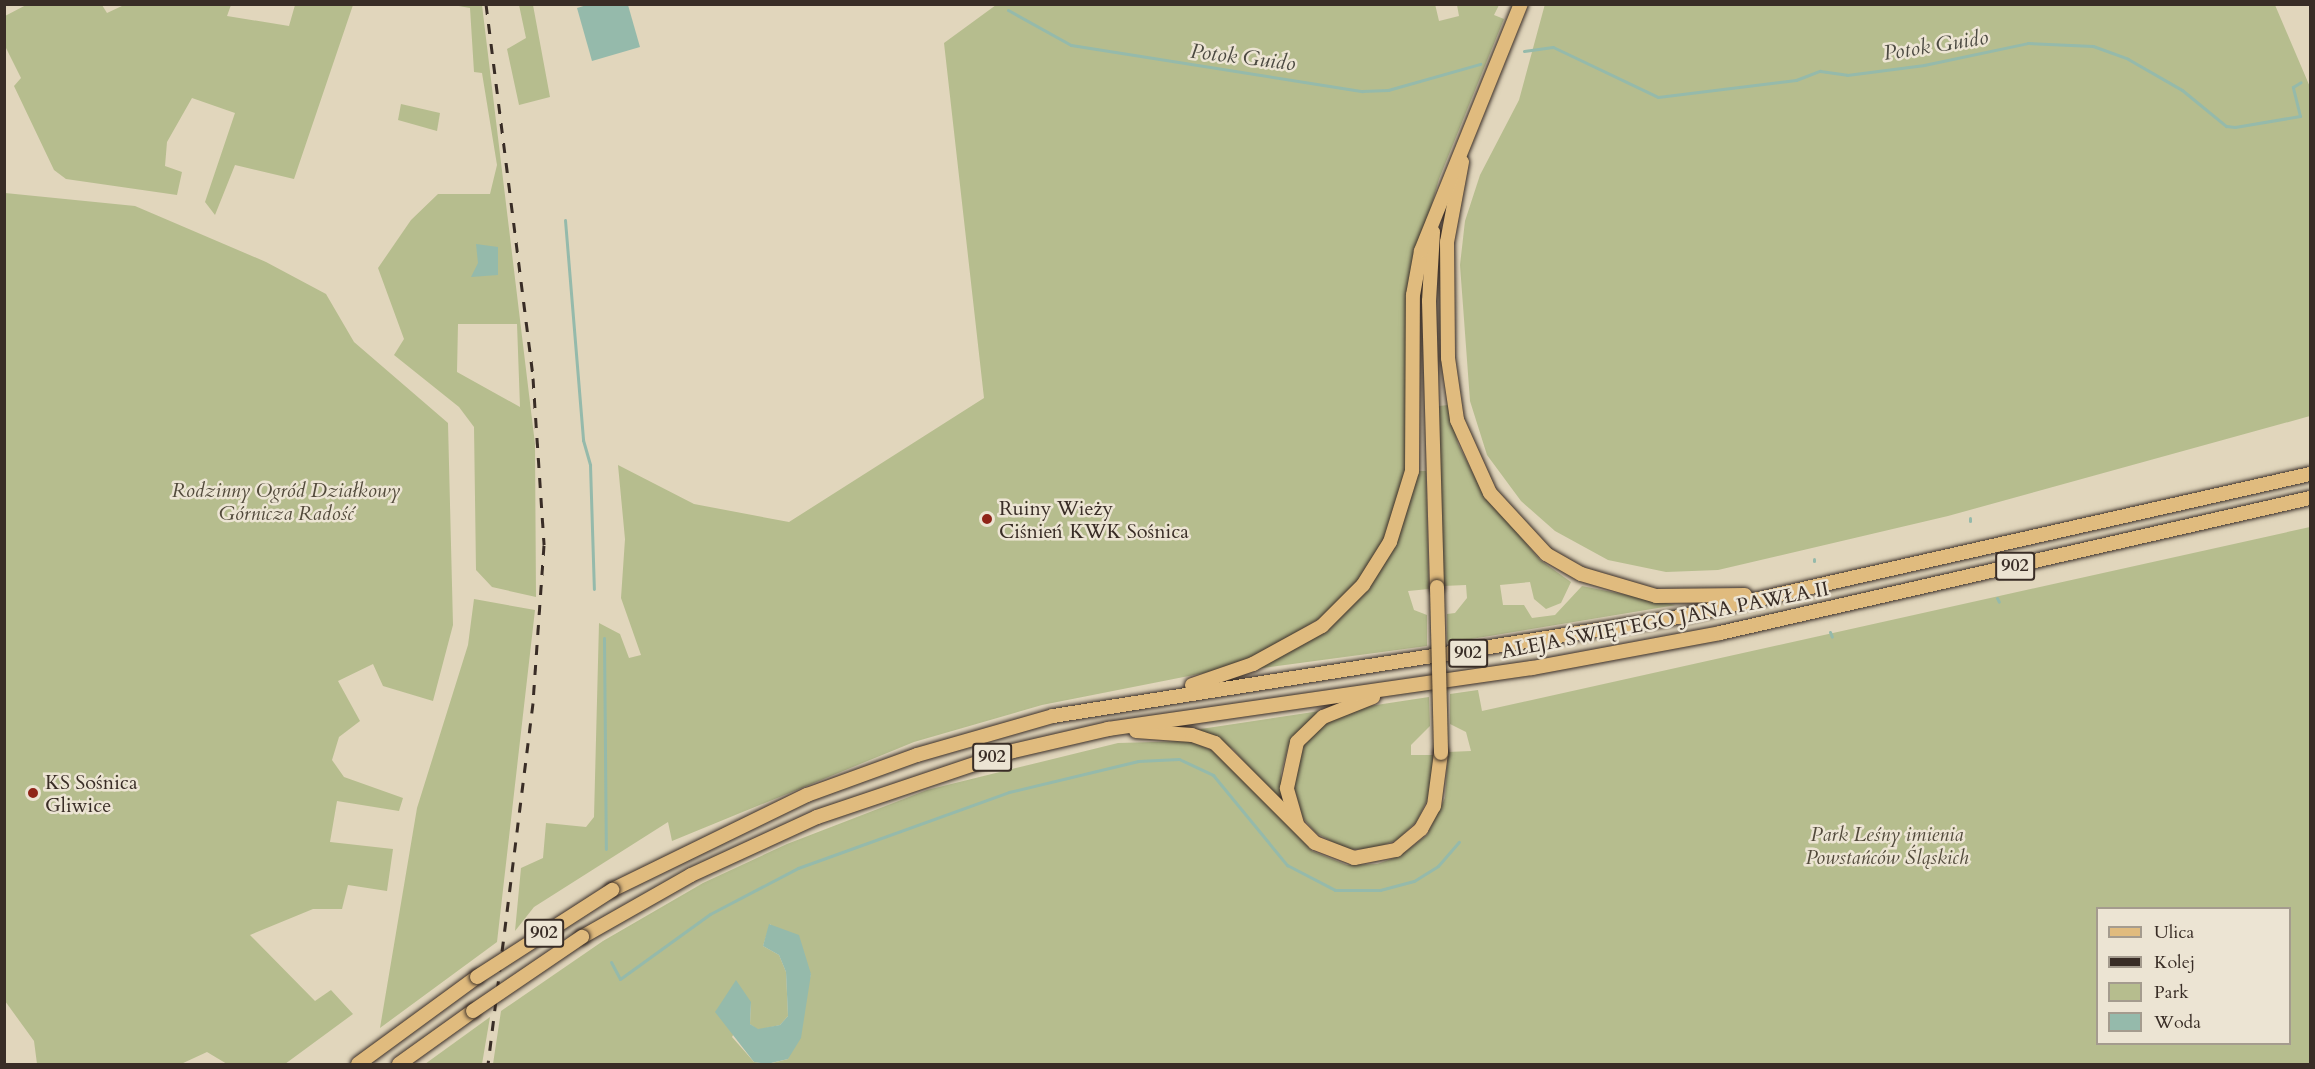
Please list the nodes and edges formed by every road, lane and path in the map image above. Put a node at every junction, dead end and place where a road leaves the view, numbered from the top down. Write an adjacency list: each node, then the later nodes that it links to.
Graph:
1 (1521, 4): 2 (main road)
2 (1466, 144): 3 (main road); 6 (main road)
3 (1435, 216): 8 (main road); 10 (main road, bridge)
4 (2310, 474): 6 (main road, ALEJA ŚWIĘTEGO JANA PAWŁA II / 902)
5 (2310, 498): 7 (main road, ALEJA ŚWIĘTEGO JANA PAWŁA II / 902)
6 (1795, 591): 8 (main road, ALEJA ŚWIĘTEGO JANA PAWŁA II / 902)
7 (1422, 683): 9 (main road, ALEJA ŚWIĘTEGO JANA PAWŁA II / 902); 10 (main road)
8 (1162, 696): 11 (main road, ALEJA ŚWIĘTEGO JANA PAWŁA II / 902, bridge)
9 (1108, 729): 10 (main road); 12 (main road, ALEJA ŚWIĘTEGO JANA PAWŁA II / 902, bridge)
10 (1298, 826)
11 (358, 1065)
12 (399, 1065)

